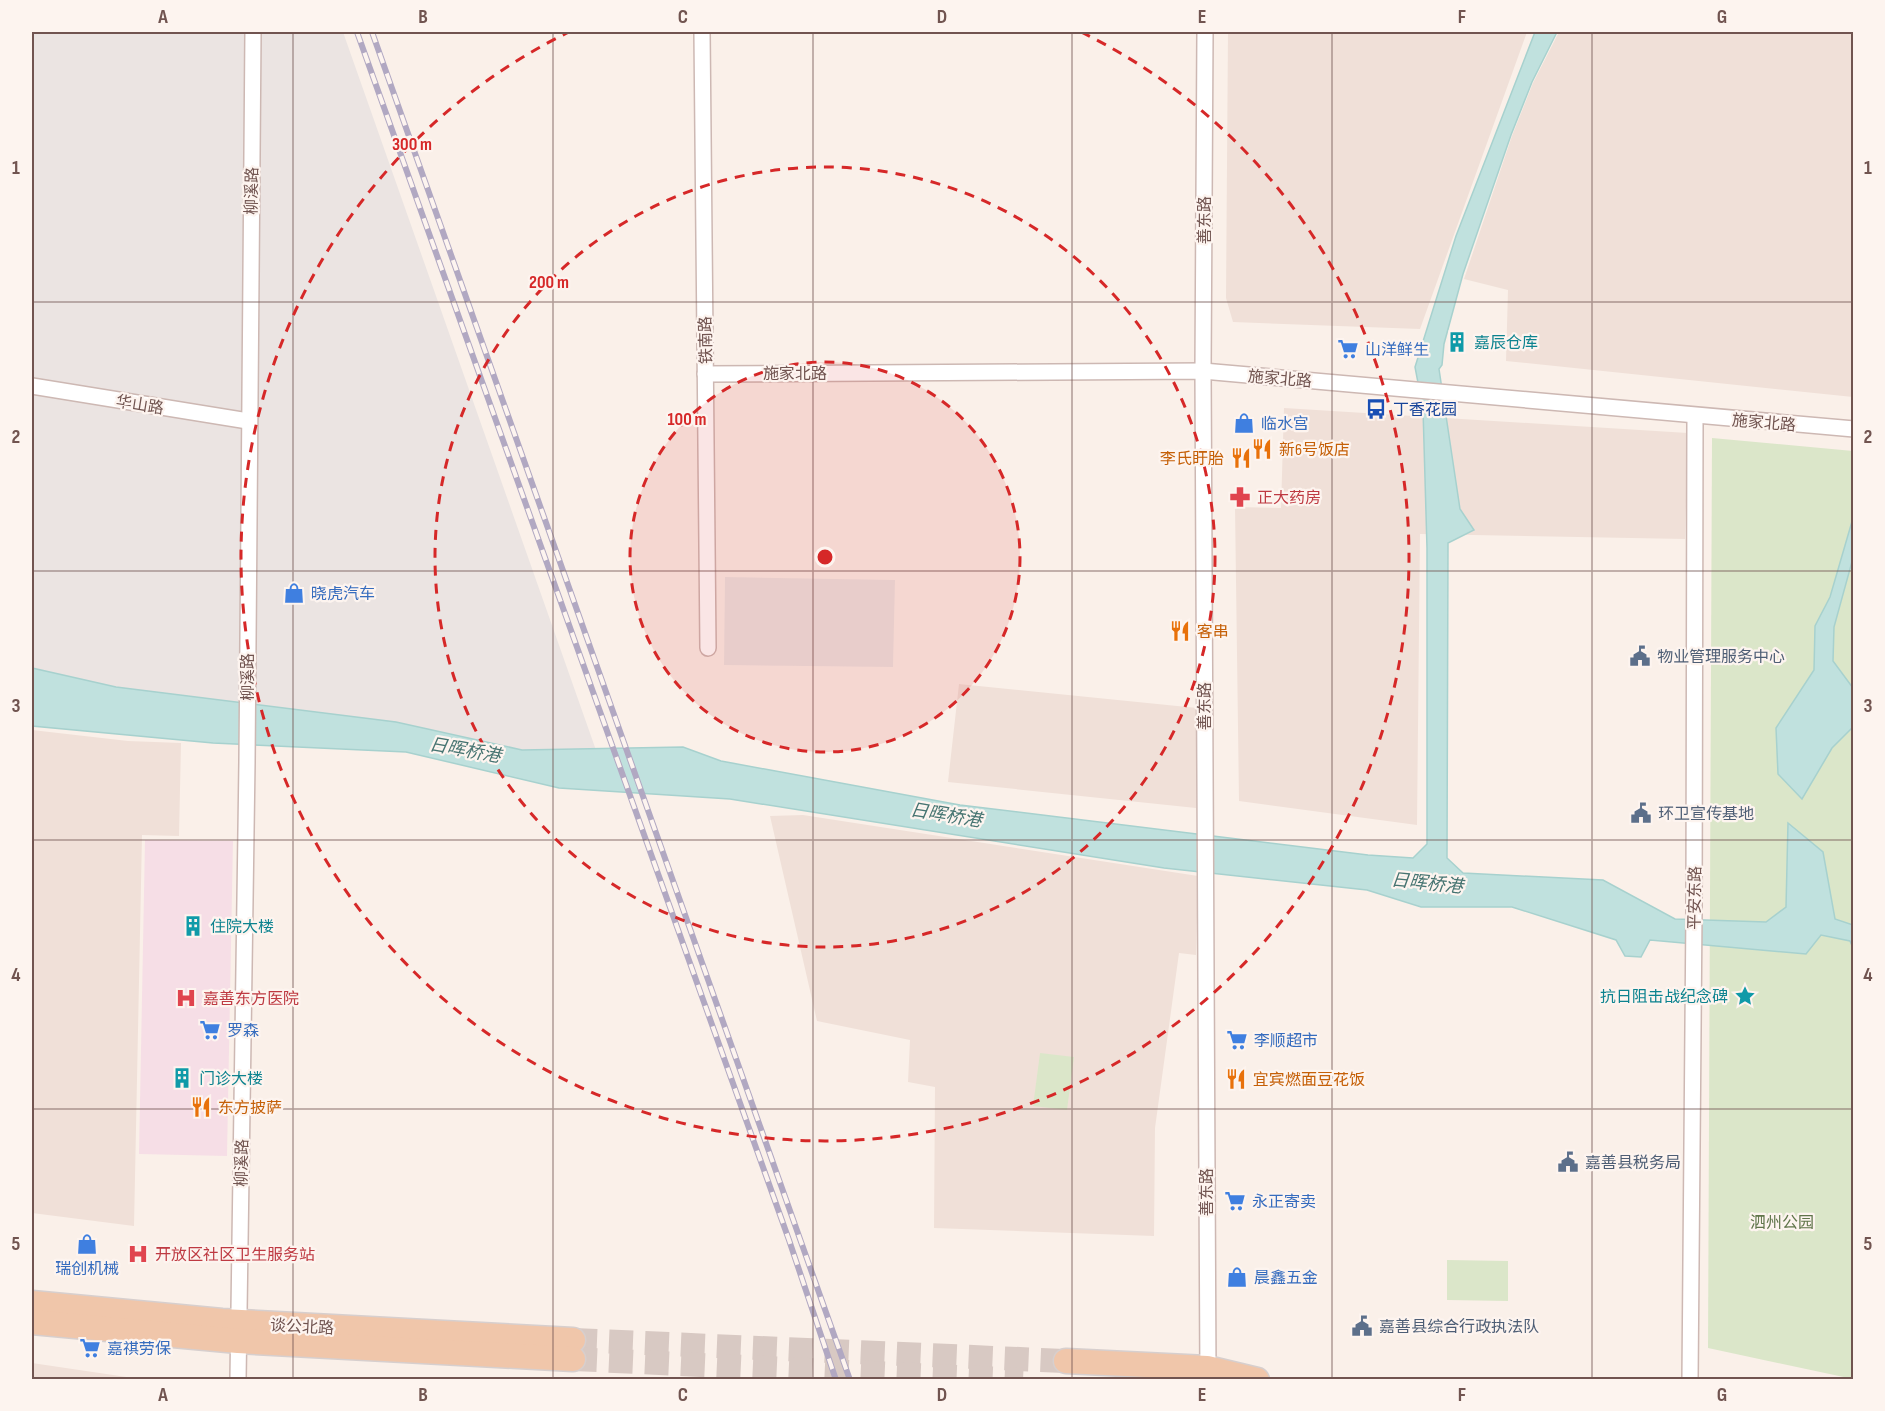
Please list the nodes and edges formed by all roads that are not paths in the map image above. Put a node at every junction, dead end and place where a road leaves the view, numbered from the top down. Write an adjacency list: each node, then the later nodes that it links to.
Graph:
1 (253, 32): 8 (street, 柳溪路)
2 (702, 32): 5 (street, 铁南路)
3 (1205, 32): 4 (street, 善东路)
4 (1203, 371): 5 (street, 施家北路); 7 (street, 施家北路); 16 (street, 善东路)
5 (705, 374): 10 (street, 铁南路)
6 (32, 386): 8 (street, 华山路)
7 (1695, 417): 9 (street, 施家北路); 19 (street, 平安东路)
8 (248, 422): 13 (street, 柳溪路)
9 (1854, 429)
10 (708, 648)
11 (32, 1303): 13 (main road, 谈公北路)
12 (32, 1322): 13 (main road, 谈公北路)
13 (238, 1332): 14 (main road, 谈公北路); 17 (street, 柳溪路)
14 (573, 1350)
15 (1066, 1361): 16 (main road)
16 (1208, 1374): 18 (main road)
17 (238, 1380)
18 (1257, 1380)
19 (1690, 1380)

